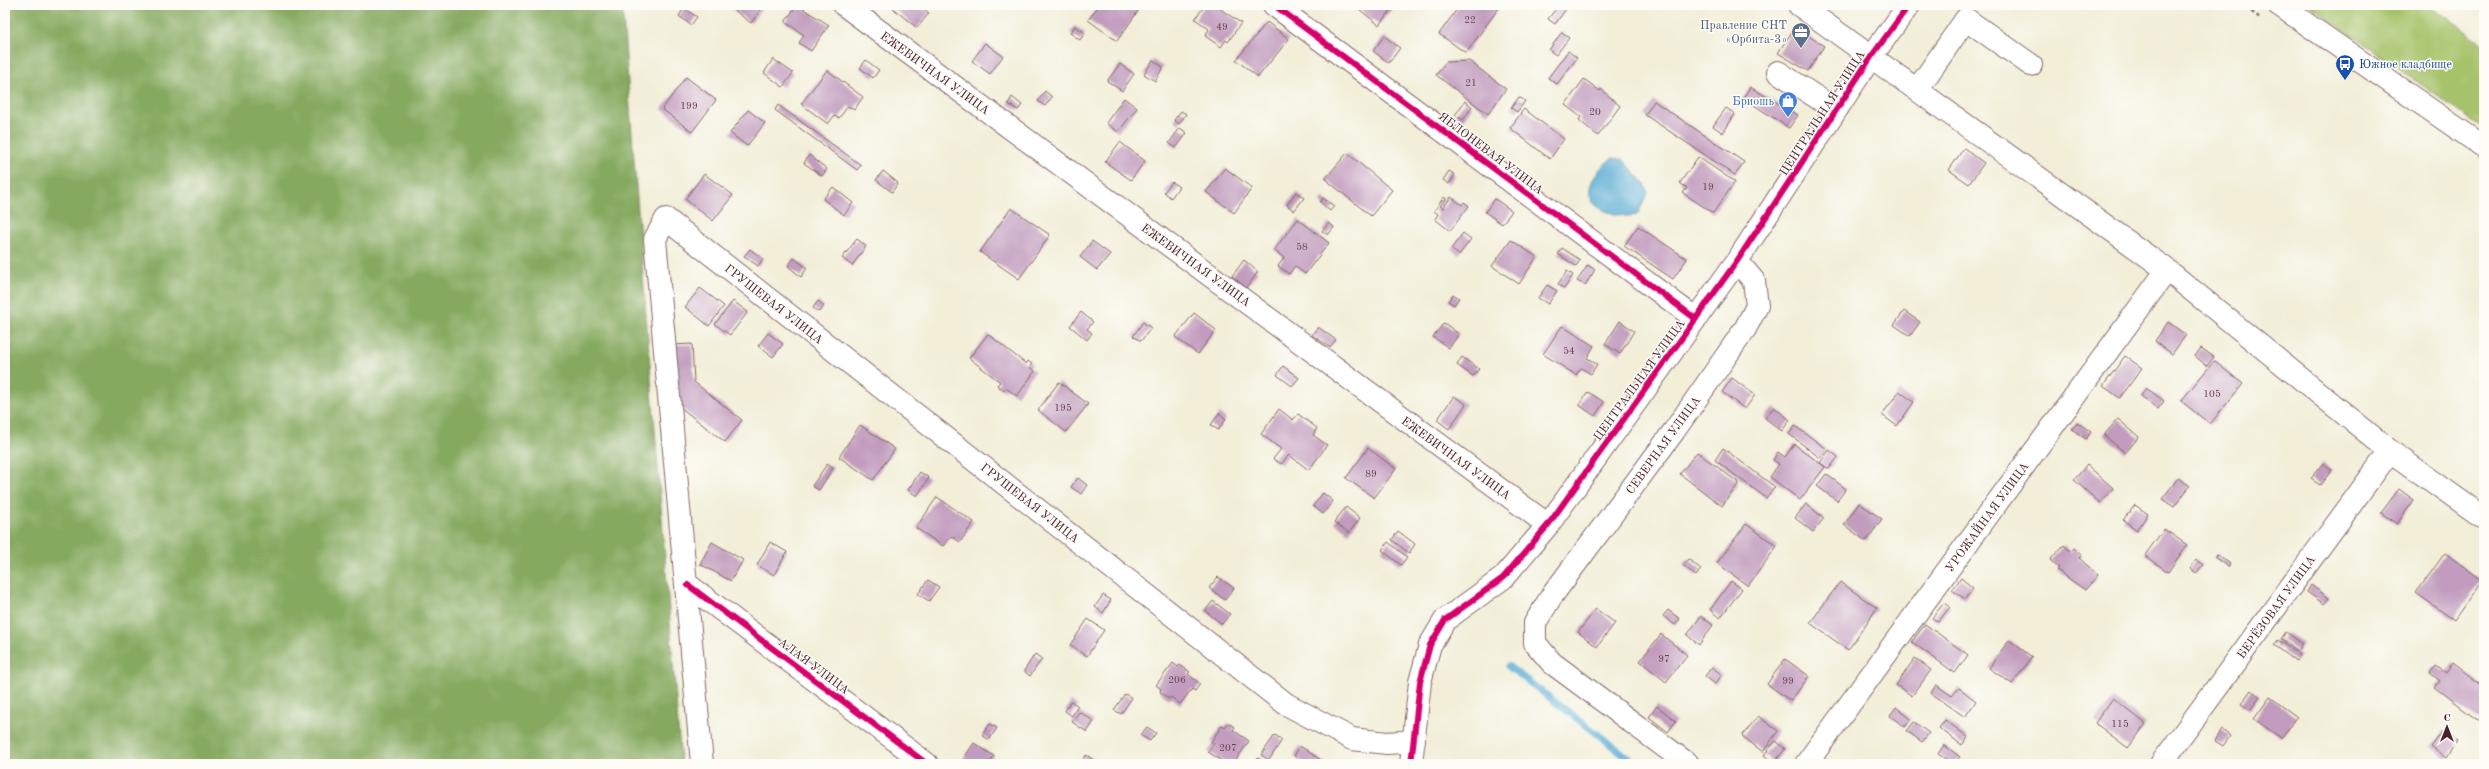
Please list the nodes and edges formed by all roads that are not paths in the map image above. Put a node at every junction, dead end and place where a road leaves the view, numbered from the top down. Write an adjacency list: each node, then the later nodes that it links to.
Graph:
1 (844, 5): 17 (street, ЕЖЕВИЧНАЯ УЛИЦА)
2 (1274, 5): 14 (street, ЯБЛОНЕВАЯ УЛИЦА)
3 (1799, 5): 6 (street)
4 (1909, 5): 6 (street, ЦЕНТРАЛЬНАЯ УЛИЦА)
5 (2279, 5): 11 (street)
6 (1871, 57): 9 (street); 10 (street, ЦЕНТРАЛЬНАЯ УЛИЦА)
7 (2031, 64): 9 (street)
8 (1778, 72): 10 (street)
9 (1917, 90): 13 (street)
10 (1836, 110): 12 (street, ЦЕНТРАЛЬНАЯ УЛИЦА)
11 (2484, 147)
12 (1737, 261): 14 (street, ЦЕНТРАЛЬНАЯ УЛИЦА); 23 (street, СЕВЕРНАЯ УЛИЦА)
13 (2167, 270): 15 (street); 24 (street, УРОЖАЙНАЯ УЛИЦА)
14 (1696, 319): 17 (street, ЦЕНТРАЛЬНАЯ УЛИЦА)
15 (2390, 451): 16 (street); 25 (street, БЕРЁЗОВАЯ УЛИЦА)
16 (2484, 518)
17 (1548, 525): 19 (street, ЦЕНТРАЛЬНАЯ УЛИЦА)
18 (688, 585): 19 (street, ГРУШЕВАЯ УЛИЦА); 20 (street); 21 (street, АЛАЯ УЛИЦА)
19 (1414, 741): 22 (street, ЦЕНТРАЛЬНАЯ УЛИЦА)
20 (702, 764)
21 (927, 764)
22 (1411, 764)
23 (1688, 764)
24 (1806, 764)
25 (2161, 764)

